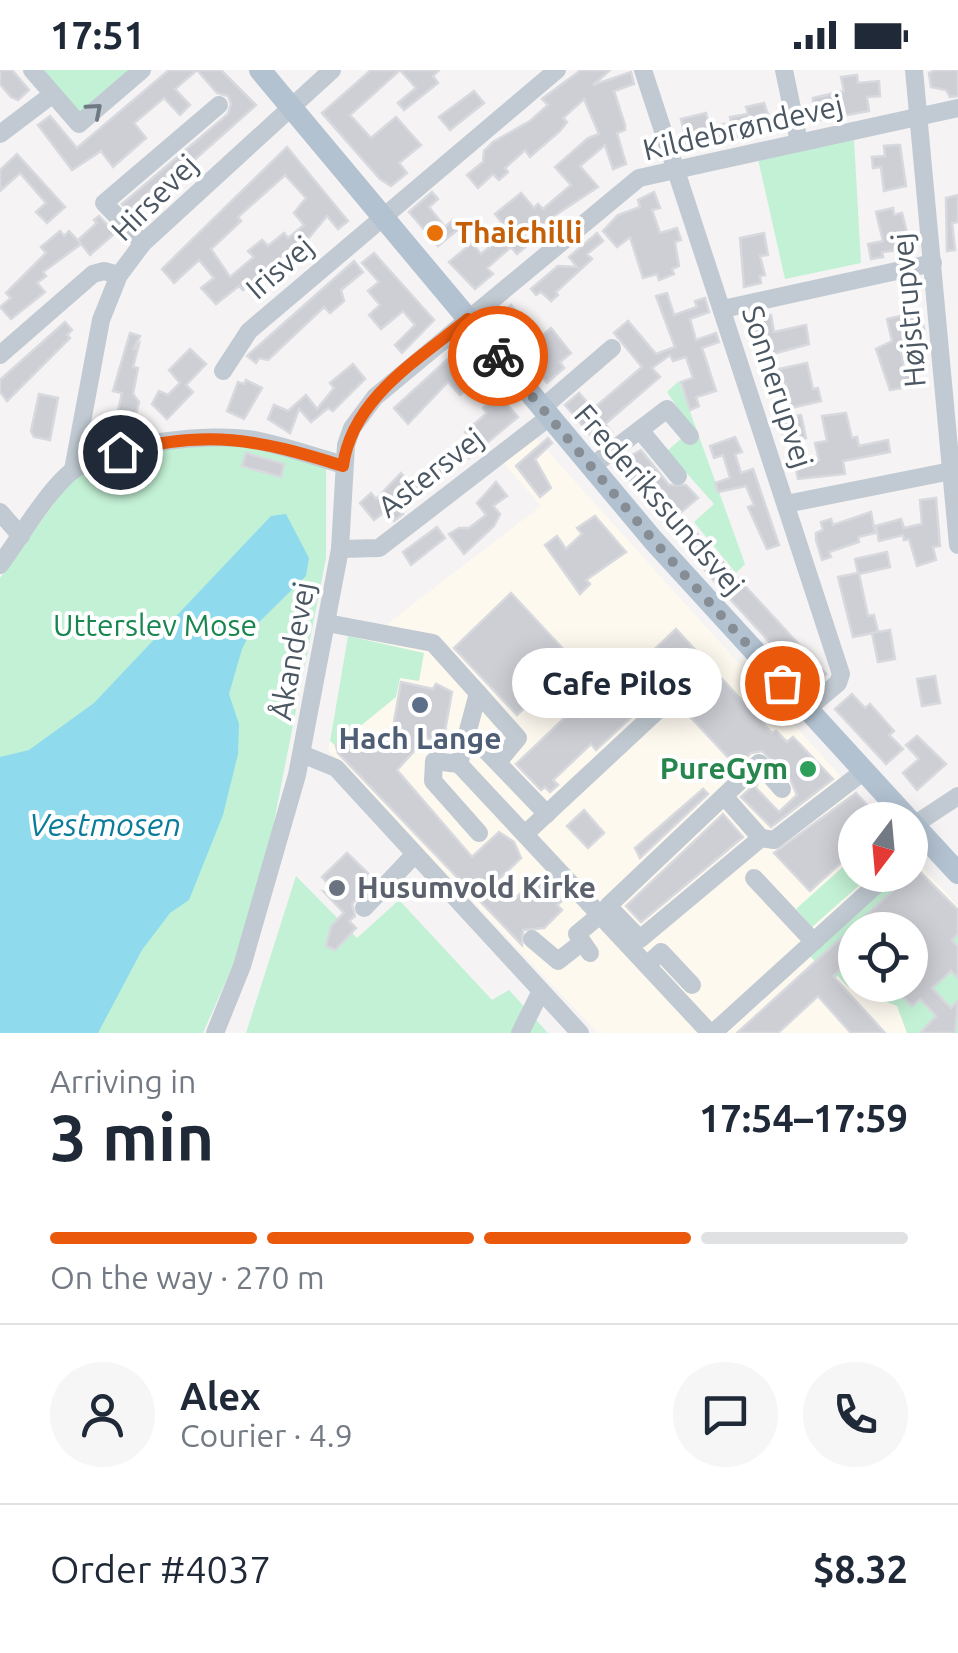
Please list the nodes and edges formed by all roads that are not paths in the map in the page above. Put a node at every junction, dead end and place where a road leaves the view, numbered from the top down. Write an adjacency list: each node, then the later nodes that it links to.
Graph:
1 (32, 70): 9 (street)
2 (142, 70): 9 (street, one-way to 2)
3 (260, 70): 11 (main road, Frederikssundsvej)
4 (332, 70): 11 (street, Hirsevej)
5 (557, 70): 17 (street, Irisvej)
6 (643, 70): 16 (street, Sonnerupvej)
7 (784, 70): 15 (street)
8 (914, 70): 13 (street, Højstrupvej)
9 (53, 94): 14 (street)
10 (219, 105): 18 (street)
11 (291, 106): 17 (main road, Frederikssundsvej); 18 (street, Hirsevej)
12 (958, 108): 13 (street, Kildebrøndevej)
13 (917, 117): 15 (street, Kildebrøndevej); 19 (street, Højstrupvej)
14 (0, 134)
15 (799, 142): 16 (street, Kildebrøndevej)
16 (675, 168): 21 (street, Sonnerupvej); 22 (street, Kildebrøndevej)
17 (382, 216): 22 (main road, Frederikssundsvej); 25 (street, Irisvej)
18 (144, 243): 20 (street, Hirsevej)
19 (933, 263): 21 (street); 32 (street, Højstrupvej)
20 (119, 275): 24 (street); 31 (street, Hirsevej)
21 (723, 309): 34 (street, Sonnerupvej)
22 (468, 319): 26 (main road, Frederikssundsvej); 29 (street, Åkandevej)
23 (612, 348): 26 (street, Astersvej)
24 (0, 354)
25 (223, 371)
26 (544, 413): 30 (main road, Frederikssundsvej); 38 (street, Astersvej)
27 (640, 430): 28 (street); 30 (street); 33 (street)
28 (690, 436)
29 (343, 466): 31 (street); 38 (street, Åkandevej)
30 (591, 467): 42 (main road, Frederikssundsvej)
31 (73, 470): 36 (street)
32 (951, 471): 34 (street); 37 (street, Højstrupvej)
33 (678, 476)
34 (786, 504): 42 (street, Sonnerupvej)
35 (0, 512): 36 (street)
36 (21, 536): 39 (street)
37 (958, 545)
38 (340, 548): 40 (street, Åkandevej)
39 (0, 565)
40 (327, 623): 41 (street); 45 (street, Åkandevej)
41 (478, 693): 44 (street); 46 (street)
42 (807, 709): 48 (main road, Frederikssundsvej)
43 (656, 712): 54 (street)
44 (468, 732): 46 (street); 47 (street)
45 (302, 754): 60 (street); 71 (street, Åkandevej)
46 (498, 762): 54 (street)
47 (465, 770): 52 (street); 52 (street); 57 (street)
48 (864, 770): 53 (main road, Frederikssundsvej); 58 (street)
49 (782, 788): 50 (street)
50 (724, 796): 58 (street); 58 (street)
51 (958, 796): 55 (street)
52 (448, 797): 56 (street)
53 (890, 802)
54 (547, 814): 57 (street)
55 (928, 821)
56 (479, 833)
57 (526, 834): 65 (street)
58 (761, 838)
59 (928, 845): 61 (main road, Frederikssundsvej)
60 (415, 854): 64 (street); 70 (street)
61 (958, 873)
62 (754, 878): 67 (street)
63 (869, 892): 67 (street)
64 (364, 908)
65 (600, 915): 66 (street); 68 (street)
66 (532, 938)
67 (814, 942): 74 (street)
68 (647, 966): 69 (street); 74 (street)
69 (692, 985)
70 (541, 990): 72 (street); 73 (street)
71 (215, 1033)
72 (520, 1033)
73 (580, 1033)
74 (711, 1033)

